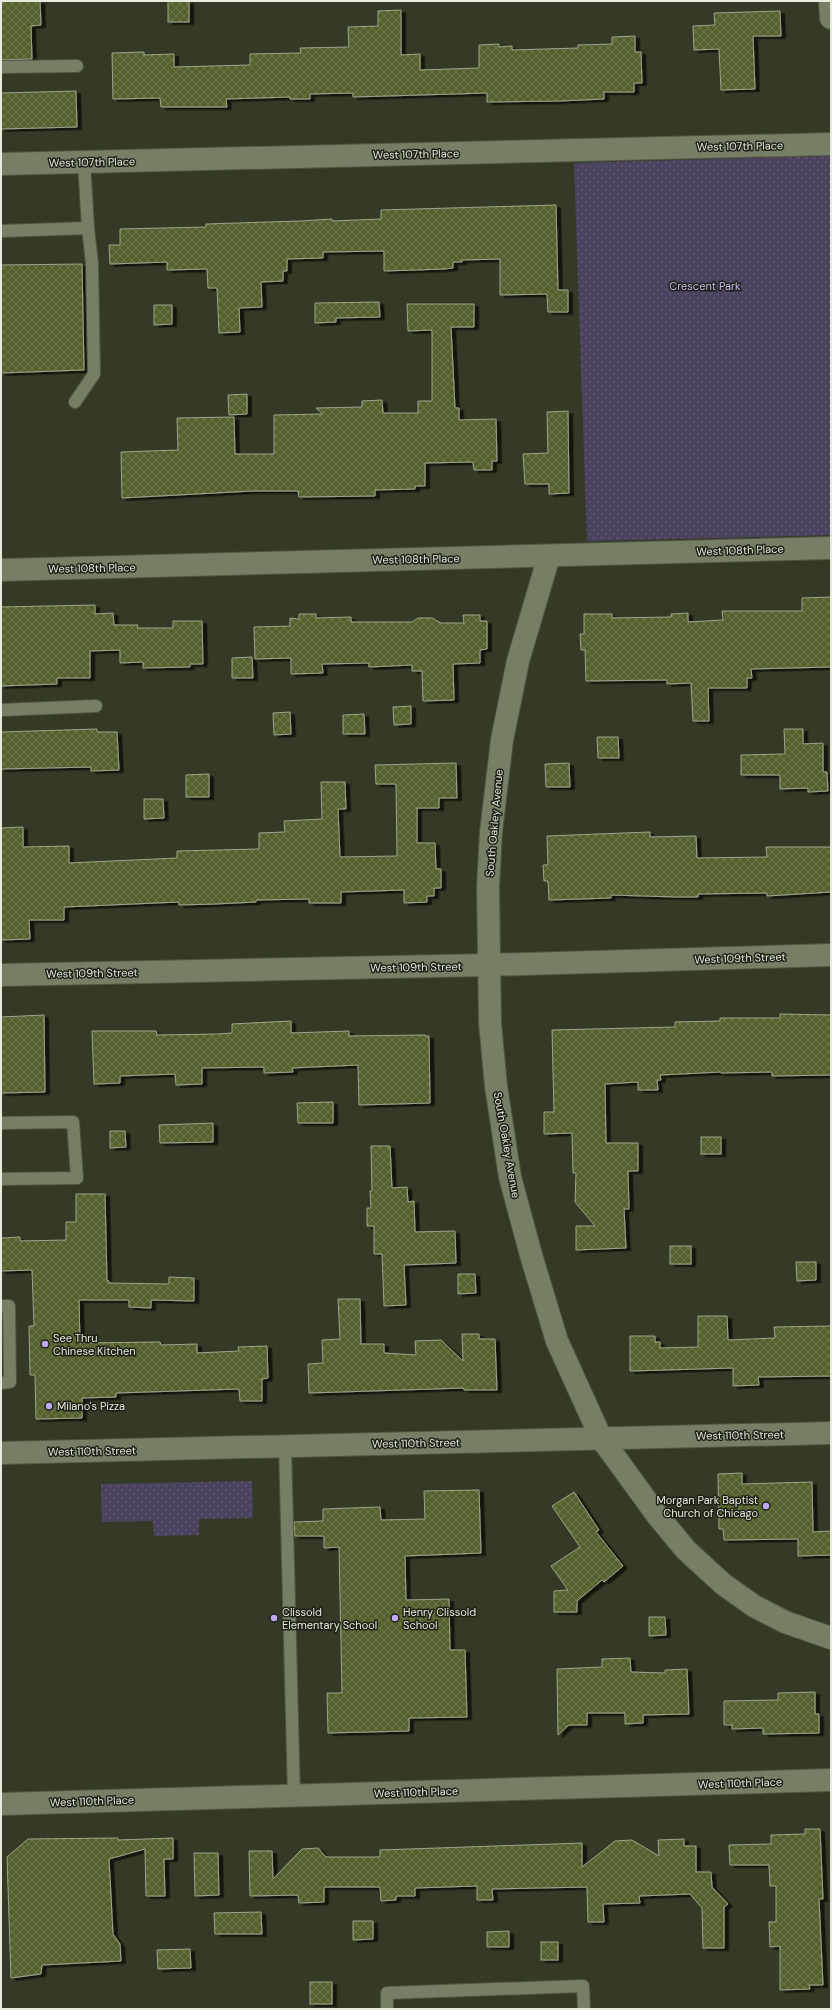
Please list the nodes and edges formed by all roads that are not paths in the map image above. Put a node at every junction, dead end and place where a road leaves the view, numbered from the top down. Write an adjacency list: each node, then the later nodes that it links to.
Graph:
1 (830, 1): 2 (street)
2 (831, 18)
3 (77, 66): 4 (lane)
4 (1, 67)
5 (831, 144): 6 (street, West 107th Place)
6 (84, 162): 7 (street, West 107th Place); 8 (lane)
7 (1, 164)
8 (88, 228): 9 (lane); 10 (lane)
9 (1, 231)
10 (75, 402)
11 (831, 548): 12 (street, West 108th Place)
12 (549, 556): 13 (street, West 108th Place); 17 (street, South Oakley Avenue)
13 (1, 570)
14 (96, 706): 15 (lane)
15 (1, 710)
16 (831, 956): 17 (street, West 109th Street)
17 (488, 965): 18 (street, West 109th Street); 24 (street, South Oakley Avenue)
18 (1, 975)
19 (1, 1123): 20 (lane)
20 (1, 1179)
21 (1, 1306): 22 (lane)
22 (1, 1383)
23 (831, 1433): 24 (street, West 110th Street)
24 (601, 1438): 25 (street, West 110th Street); 27 (street, South Oakley Avenue)
25 (285, 1446): 26 (street, West 110th Street); 29 (lane)
26 (1, 1453)
27 (831, 1638)
28 (831, 1780): 29 (street, West 110th Place)
29 (294, 1795): 30 (street, West 110th Place)
30 (1, 1804)
31 (387, 2009): 32 (lane)
32 (584, 2009)

